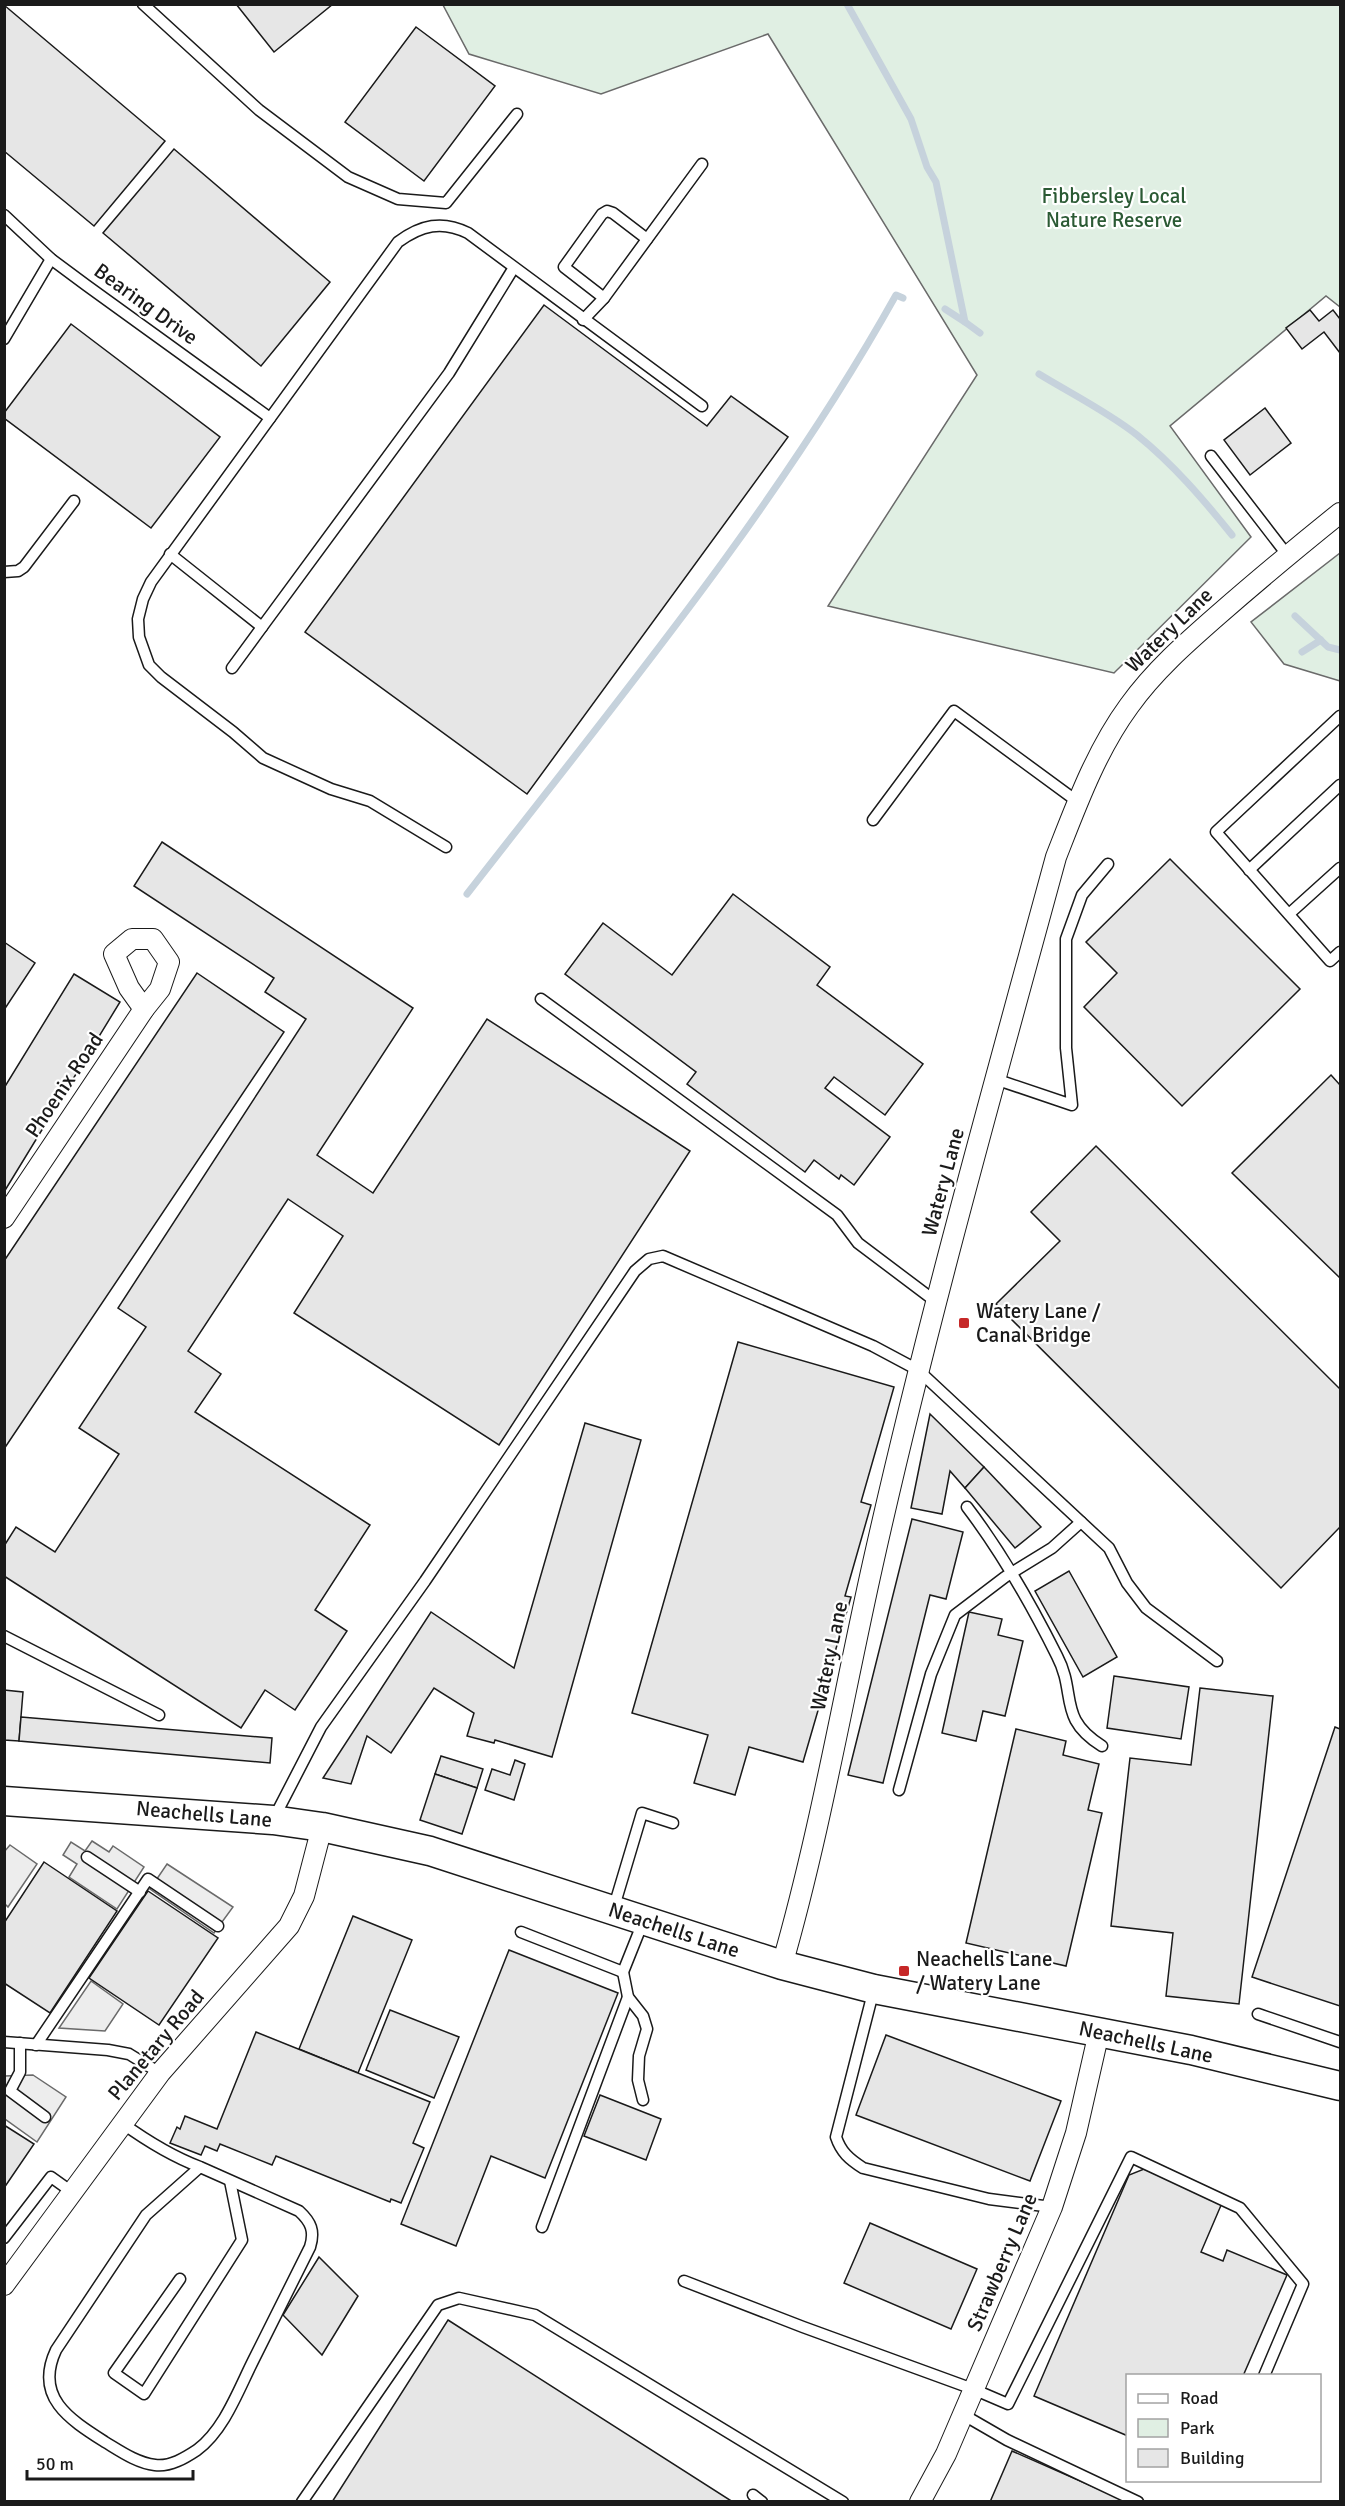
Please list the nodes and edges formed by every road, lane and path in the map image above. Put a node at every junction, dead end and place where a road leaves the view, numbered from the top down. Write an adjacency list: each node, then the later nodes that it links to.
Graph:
1 (143, 4): 2 (lane)
2 (517, 114)
3 (702, 164): 5 (lane)
4 (4, 215): 6 (lane, Bearing Drive)
5 (647, 239): 8 (lane); 8 (lane)
6 (51, 259): 10 (lane); 12 (lane, Bearing Drive)
7 (513, 268): 9 (lane); 12 (lane); 19 (lane)
8 (604, 298): 9 (lane)
9 (583, 320): 11 (lane)
10 (4, 339)
11 (702, 406)
12 (270, 418): 16 (lane)
13 (1211, 456): 17 (lane)
14 (74, 501): 18 (lane)
15 (1341, 513): 17 (street, Watery Lane)
16 (170, 554): 19 (lane); 25 (lane)
17 (1288, 556): 23 (street, Watery Lane)
18 (4, 572)
19 (262, 627): 20 (lane)
20 (232, 668)
21 (1341, 716): 28 (lane)
22 (1341, 785): 28 (lane)
23 (1078, 802): 24 (lane); 33 (street, Watery Lane)
24 (873, 820)
25 (446, 847)
26 (1108, 864): 33 (lane)
27 (1341, 868): 29 (lane)
28 (1249, 870): 29 (lane)
29 (1289, 914): 30 (lane)
30 (1341, 952)
31 (541, 999): 35 (lane)
32 (144, 1009): 34 (street, Phoenix Road)
33 (995, 1079): 35 (street, Watery Lane)
34 (4, 1218)
35 (935, 1301): 36 (street, Watery Lane)
36 (918, 1370): 38 (lane); 46 (lane); 55 (street, Watery Lane)
37 (967, 1507): 39 (lane)
38 (1081, 1522): 39 (lane); 41 (lane)
39 (1011, 1573): 43 (lane); 44 (lane)
40 (4, 1636): 42 (lane)
41 (1217, 1661)
42 (159, 1715)
43 (1102, 1746)
44 (900, 1790)
45 (4, 1801): 46 (street, Neachells Lane)
46 (273, 1820): 48 (street, Neachells Lane)
47 (673, 1823): 51 (lane)
48 (322, 1827): 51 (street, Neachells Lane); 65 (street, Planetary Road)
49 (87, 1857): 50 (lane)
50 (140, 1892): 53 (lane); 64 (lane)
51 (613, 1911): 52 (street, Neachells Lane)
52 (643, 1922): 55 (street, Neachells Lane); 56 (lane)
53 (218, 1926)
54 (521, 1932): 56 (lane)
55 (782, 1965): 57 (street, Neachells Lane)
56 (623, 1972): 58 (lane)
57 (874, 1989): 60 (street, Neachells Lane); 73 (lane)
58 (628, 1997): 67 (lane); 74 (lane)
59 (1258, 2014): 62 (lane)
60 (1099, 2032): 66 (street, Neachells Lane); 73 (street, Strawberry Lane)
61 (4, 2042): 63 (lane)
62 (1341, 2042)
63 (21, 2043): 64 (lane); 68 (lane)
64 (36, 2044): 65 (lane)
65 (160, 2073): 69 (street, Planetary Road)
66 (1341, 2086)
67 (643, 2100)
68 (45, 2117)
69 (122, 2122): 70 (lane); 72 (street, Planetary Road)
70 (200, 2168): 71 (lane); 71 (lane)
71 (230, 2181): 76 (lane)
72 (72, 2192): 75 (lane); 78 (street, Planetary Road)
73 (1052, 2207): 80 (street, Strawberry Lane)
74 (542, 2227)
75 (4, 2238)
76 (180, 2279)
77 (684, 2281): 80 (lane)
78 (4, 2285)
79 (1265, 2374): 80 (lane)
80 (973, 2389): 81 (street, Strawberry Lane)
81 (962, 2414): 84 (street, Strawberry Lane); 85 (lane)
82 (302, 2502): 83 (lane)
83 (843, 2502)
84 (920, 2502)
85 (1138, 2502)

